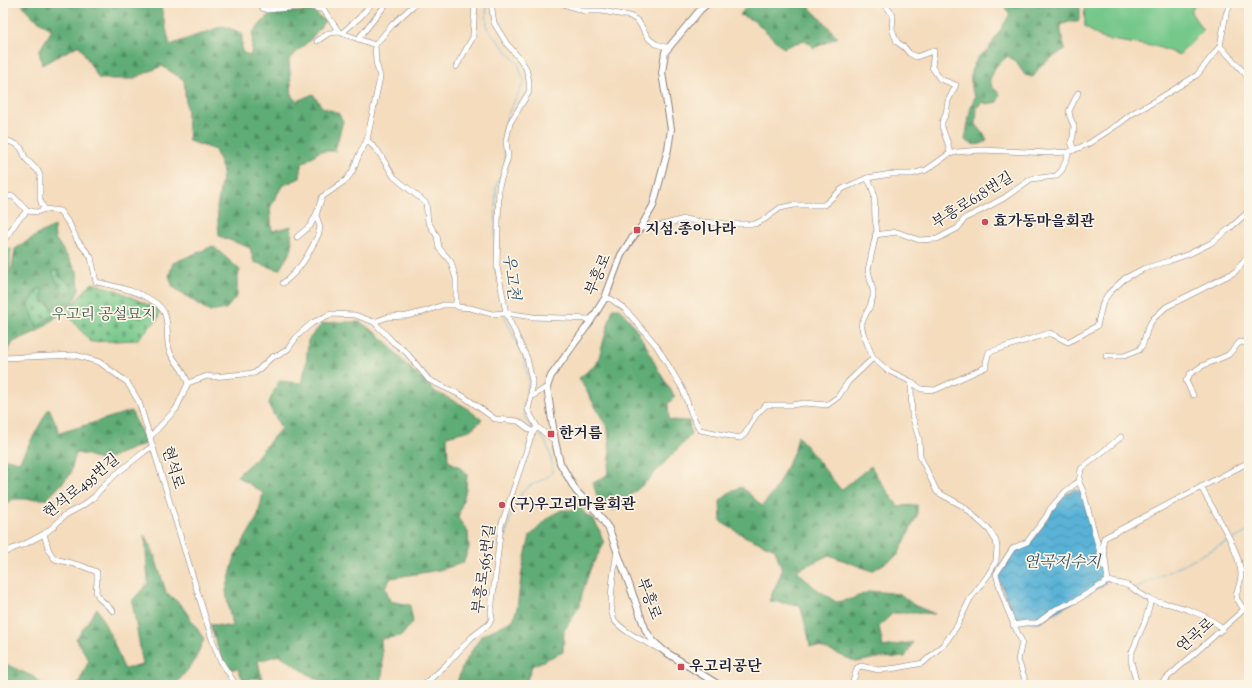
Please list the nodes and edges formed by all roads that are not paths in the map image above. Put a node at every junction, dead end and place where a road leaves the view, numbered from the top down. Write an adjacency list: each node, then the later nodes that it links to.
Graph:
1 (319, 3): 12 (street)
2 (372, 3): 13 (street)
3 (388, 3): 14 (street)
4 (416, 3): 16 (street)
5 (475, 3): 19 (street)
6 (491, 3): 40 (street)
7 (560, 3): 18 (street)
8 (708, 3): 18 (main road, 부흥로)
9 (881, 3): 25 (street)
10 (1231, 3): 17 (street, 부흥로618번길)
11 (262, 8): 12 (street)
12 (324, 10): 13 (street)
13 (341, 32): 14 (street); 15 (street)
14 (358, 39): 16 (street)
15 (317, 41)
16 (375, 46): 23 (street)
17 (1220, 46): 20 (street); 24 (street, 부흥로618번길)
18 (669, 48): 32 (main road, 부흥로)
19 (456, 67)
20 (1249, 78)
21 (1078, 93): 24 (street, 부흥로618번길)
22 (3, 139): 28 (street)
23 (367, 140): 31 (street); 39 (street)
24 (1072, 151): 25 (street, 부흥로618번길); 33 (street, 부흥로618번길)
25 (950, 154): 26 (street, 부흥로618번길)
26 (867, 178): 32 (street, 부흥로618번길); 33 (street)
27 (3, 197): 30 (street)
28 (45, 209): 30 (street); 48 (street)
29 (1249, 210): 47 (street)
30 (27, 211): 35 (street)
31 (316, 215): 34 (street); 37 (street)
32 (641, 227): 38 (main road, 부흥로)
33 (875, 235): 46 (street)
34 (297, 237)
35 (3, 240)
36 (1249, 254): 44 (street)
37 (283, 283)
38 (605, 298): 41 (main road, 부흥로); 46 (street)
39 (456, 306): 40 (street); 42 (street)
40 (503, 313): 41 (street); 51 (street)
41 (592, 319): 49 (main road, 부흥로)
42 (374, 322): 48 (street); 52 (street)
43 (1249, 343): 50 (street)
44 (1106, 356)
45 (3, 358): 53 (street, 현석로)
46 (873, 358): 47 (street)
47 (912, 382): 64 (street)
48 (188, 383): 53 (street)
49 (547, 387): 51 (street); 55 (main road, 부흥로)
50 (1193, 395)
51 (531, 397): 52 (street)
52 (535, 429): 55 (street); 74 (street, 부흥로565번길)
53 (150, 437): 56 (street, 현석로)
54 (1121, 437): 58 (street)
55 (555, 441): 61 (main road, 부흥로)
56 (153, 446): 60 (street, 현석로495번길); 73 (street, 현석로)
57 (1249, 462): 59 (street)
58 (1079, 482): 63 (street); 65 (street)
59 (1201, 487): 65 (street); 68 (street)
60 (44, 534): 62 (street, 현석로495번길); 69 (street)
61 (617, 550): 72 (main road, 부흥로); 72 (street, 부흥로)
62 (3, 554)
63 (996, 574): 64 (street); 70 (street)
64 (988, 575): 76 (street)
65 (1108, 581): 66 (street); 70 (street)
66 (1150, 600): 71 (street); 78 (street)
67 (1249, 605): 68 (street, 연곡로)
68 (1244, 610): 71 (street, 연곡로)
69 (113, 611)
70 (1013, 625): 77 (street)
71 (1223, 629): 79 (street, 연곡로)
72 (664, 651): 75 (main road, 부흥로)
73 (236, 685)
74 (424, 685)
75 (718, 685)
76 (854, 685)
77 (1027, 685)
78 (1137, 685)
79 (1159, 685)

